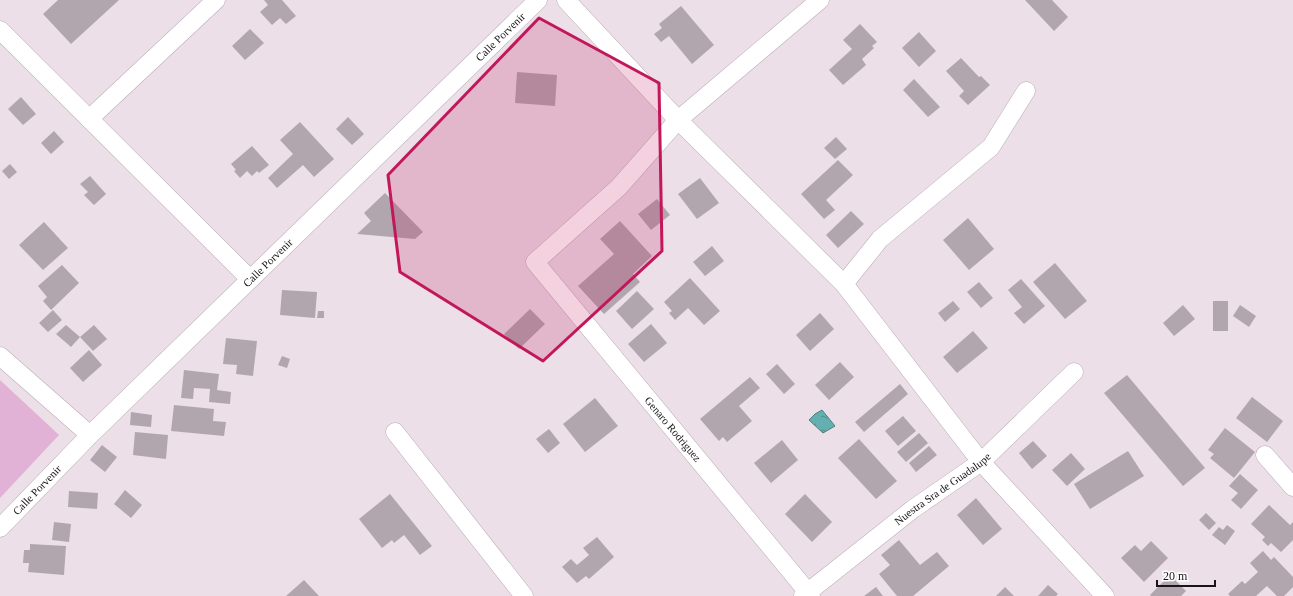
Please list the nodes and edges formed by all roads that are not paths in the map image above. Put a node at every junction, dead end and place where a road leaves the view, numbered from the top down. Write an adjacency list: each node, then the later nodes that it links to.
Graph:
1 (216, 0): 7 (street)
2 (538, 0): 9 (street, Calle Porvenir)
3 (566, 0): 8 (street)
4 (820, 0): 8 (street)
5 (0, 30): 7 (street)
6 (1026, 91): 10 (street)
7 (89, 119): 9 (street)
8 (678, 120): 10 (street); 19 (street, Genaro Rodriguez)
9 (250, 279): 14 (street, Calle Porvenir)
10 (844, 284): 16 (street)
11 (0, 356): 14 (street)
12 (1074, 372): 16 (street, Nuestra Sra de Guadalupe)
13 (395, 432): 20 (street)
14 (90, 435): 18 (street, Calle Porvenir)
15 (1265, 455): 17 (street)
16 (981, 462): 19 (street, Nuestra Sra de Guadalupe); 21 (street)
17 (1293, 487)
18 (0, 528)
19 (807, 595)
20 (524, 596)
21 (1105, 596)

